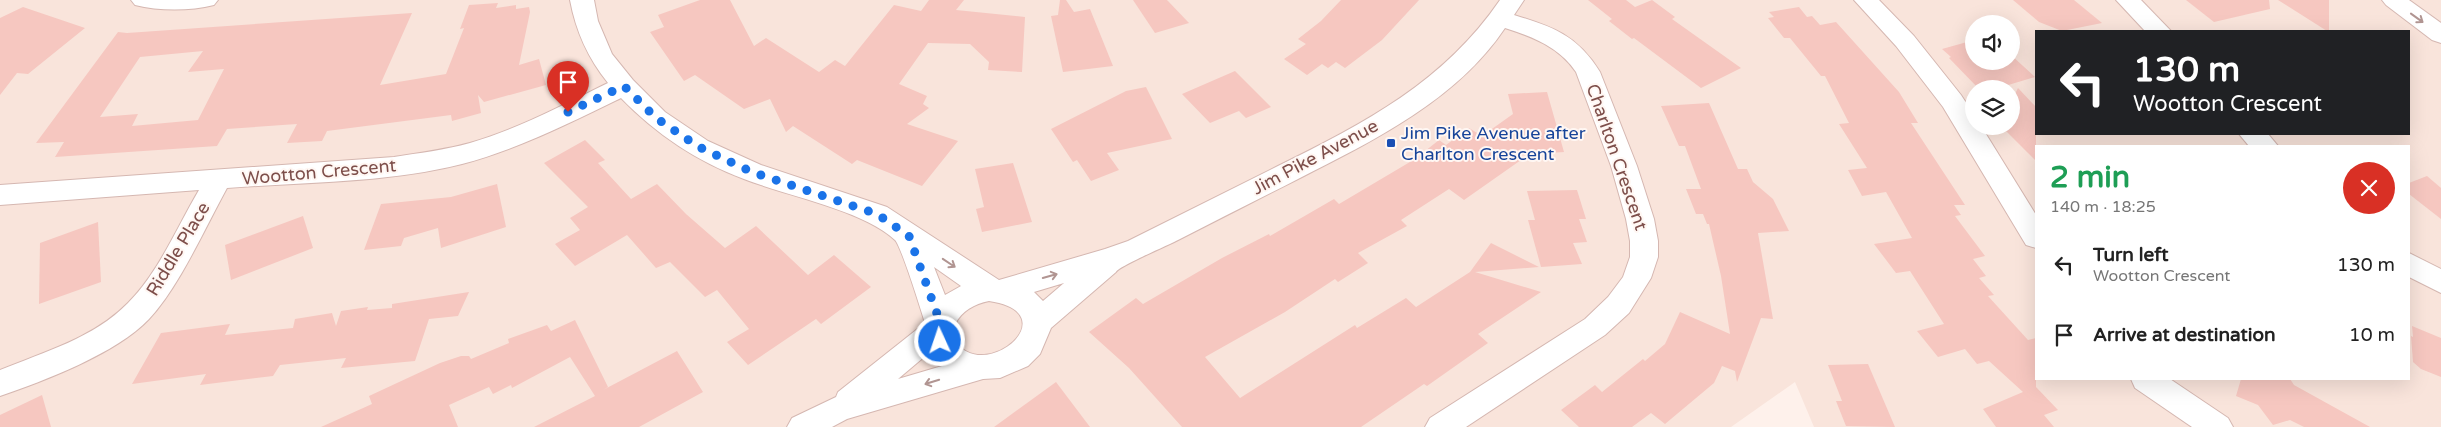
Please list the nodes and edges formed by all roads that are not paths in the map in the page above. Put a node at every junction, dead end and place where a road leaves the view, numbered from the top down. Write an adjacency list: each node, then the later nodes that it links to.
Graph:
1 (143, 0): 2 (street)
2 (206, 0)
3 (582, 0): 10 (street)
4 (1866, 0): 16 (street)
5 (2128, 0): 8 (street)
6 (2394, 0): 9 (street, one-way to 9)
7 (1507, 9): 17 (street, Jim Pike Avenue); 30 (street, Charlton Crescent)
8 (2158, 30)
9 (2441, 35)
10 (624, 86): 13 (street, Wootton Crescent); 15 (street)
11 (2253, 135): 12 (street)
12 (2264, 145)
13 (218, 180): 14 (street, Wootton Crescent); 26 (street, Riddle Place)
14 (0, 196)
15 (909, 236): 20 (street, one-way to 20); 22 (street)
16 (2035, 236)
17 (1113, 258): 20 (street, Jim Pike Avenue, one-way to 17); 21 (street, Jim Pike Avenue)
18 (2410, 265): 19 (street)
19 (2441, 282)
20 (996, 290): 21 (street); 22 (street)
21 (1038, 322): 23 (street)
22 (939, 326): 23 (street); 27 (street)
23 (979, 368): 27 (street, one-way to 27)
24 (2148, 380): 28 (street)
25 (2167, 380): 28 (street)
26 (0, 383)
27 (838, 409): 29 (street)
28 (2205, 418)
29 (804, 427)
30 (1441, 427)

